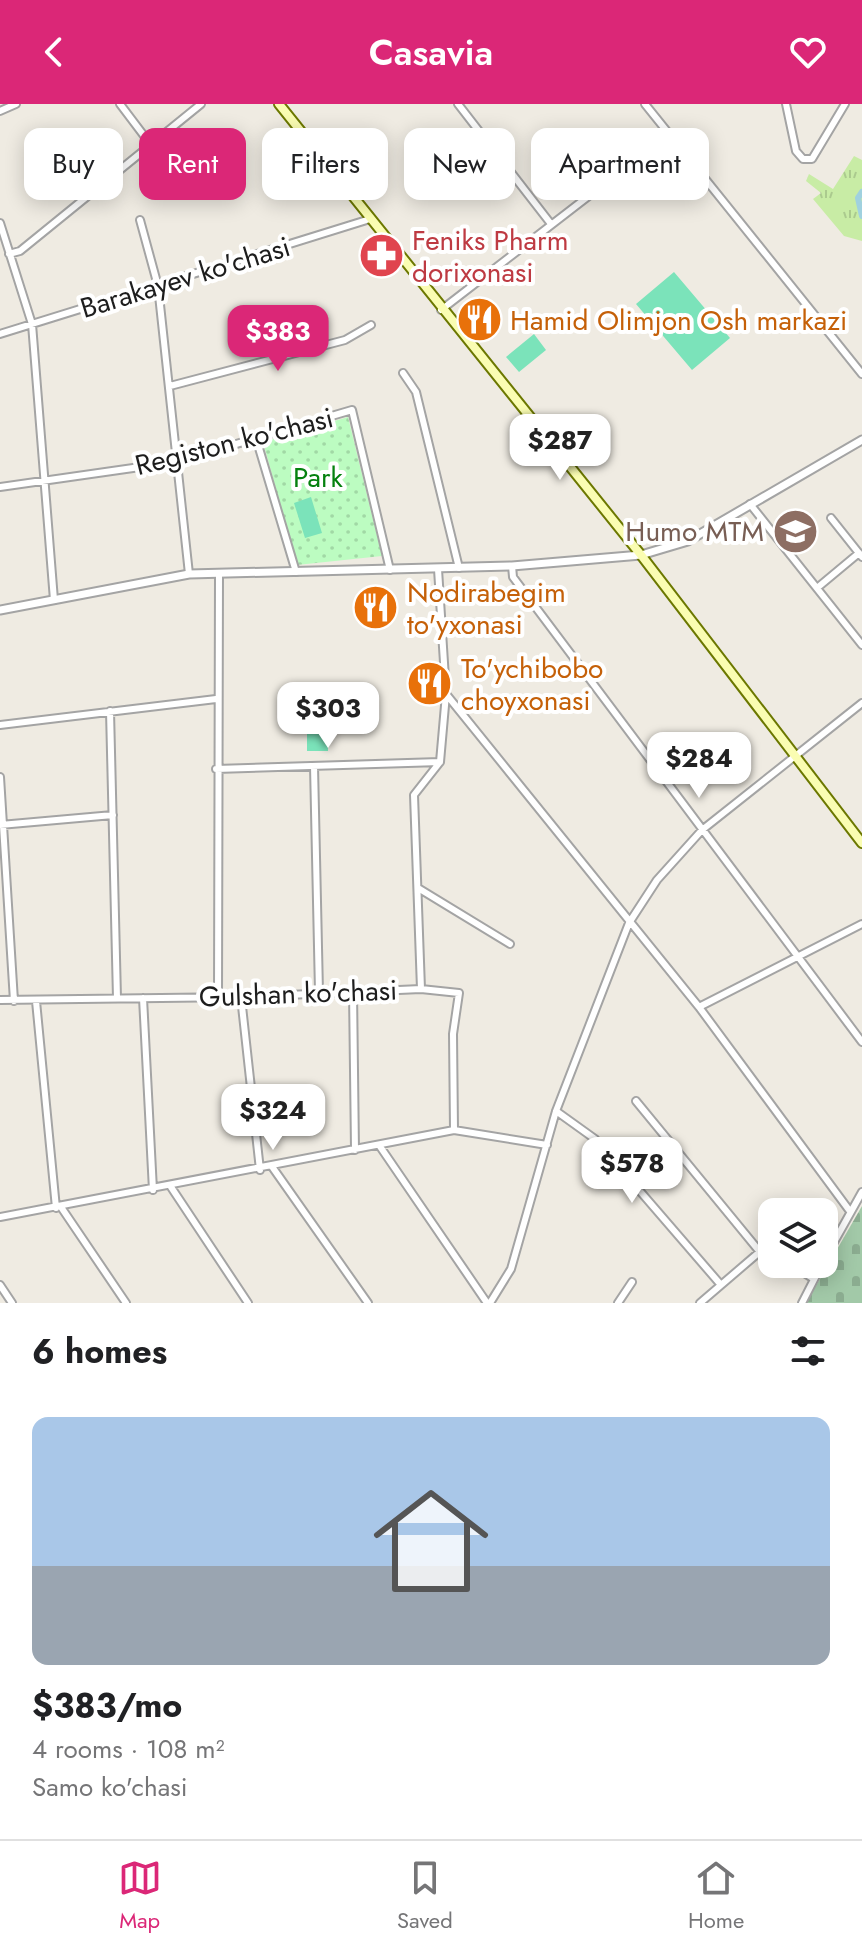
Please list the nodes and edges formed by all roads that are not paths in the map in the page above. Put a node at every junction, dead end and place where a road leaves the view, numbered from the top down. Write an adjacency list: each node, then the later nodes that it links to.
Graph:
1 (16, 104): 9 (street)
2 (120, 104): 12 (street)
3 (201, 104): 10 (street)
4 (279, 104): 16 (main road)
5 (458, 104): 19 (street)
6 (645, 104): 11 (street)
7 (786, 104): 8 (street)
8 (845, 104)
9 (0, 111)
10 (172, 128)
11 (664, 128)
12 (139, 129)
13 (139, 155): 20 (street)
14 (709, 184): 27 (street)
15 (582, 200): 19 (street)
16 (370, 219): 21 (street, Barakayev ko'chasi); 22 (main road)
17 (140, 220): 21 (street)
18 (0, 223): 20 (street)
19 (551, 224): 22 (street)
20 (9, 254): 23 (street)
21 (158, 286): 23 (street, Barakayev ko'chasi); 28 (street)
22 (441, 310): 36 (main road)
23 (32, 324): 25 (street, Barakayev ko'chasi); 32 (street)
24 (371, 325): 28 (street)
25 (0, 334)
26 (403, 373): 39 (street)
27 (862, 374)
28 (170, 386): 31 (street)
29 (256, 438): 31 (street, Registon ko'chasi); 41 (street, Registon ko'chasi); 42 (street)
30 (862, 440): 34 (street)
31 (175, 462): 32 (street, Registon ko'chasi); 43 (street)
32 (45, 481): 33 (street, Registon ko'chasi); 46 (street)
33 (0, 487)
34 (750, 504): 36 (street); 45 (street)
35 (831, 518): 37 (street)
36 (641, 555): 38 (street); 54 (main road)
37 (860, 555): 45 (street)
38 (512, 566): 39 (street); 61 (street)
39 (459, 568): 40 (street)
40 (438, 569): 41 (street); 49 (street)
41 (390, 570): 42 (street)
42 (296, 572): 44 (street)
43 (189, 574): 44 (street); 46 (street)
44 (219, 575): 50 (street)
45 (817, 588): 48 (street)
46 (54, 600): 47 (street)
47 (0, 610)
48 (862, 645)
49 (446, 694): 55 (street); 64 (street)
50 (216, 699): 52 (street); 57 (street)
51 (862, 703): 54 (street)
52 (110, 711): 53 (street); 59 (street)
53 (0, 725)
54 (794, 755): 61 (street); 62 (main road)
55 (440, 762): 56 (street); 63 (street)
56 (314, 766): 57 (street); 70 (street)
57 (216, 769): 71 (street)
58 (0, 777): 60 (street)
59 (113, 815): 60 (street); 73 (street)
60 (3, 825): 76 (street)
61 (702, 830): 64 (street); 67 (street)
62 (862, 843)
63 (418, 888): 66 (street); 68 (street)
64 (629, 923): 78 (street); 81 (street)
65 (862, 924): 67 (street)
66 (510, 944)
67 (798, 957): 78 (street); 79 (street)
68 (421, 989): 69 (street, Gulshan ko'chasi); 82 (street, Gulshan ko'chasi)
69 (353, 991): 70 (street, Gulshan ko'chasi); 85 (street)
70 (319, 992): 72 (street, Gulshan ko'chasi)
71 (218, 997): 72 (street, Gulshan ko'chasi); 74 (street, Gulshan ko'chasi)
72 (241, 997): 87 (street)
73 (117, 998): 74 (street, Gulshan ko'chasi); 77 (street, Gulshan ko'chasi)
74 (143, 998): 89 (street)
75 (0, 1000): 76 (street, Gulshan ko'chasi)
76 (14, 1001): 77 (street, Gulshan ko'chasi)
77 (36, 1001): 91 (street)
78 (699, 1007): 92 (street)
79 (862, 1042)
80 (636, 1101): 95 (street)
81 (556, 1111): 84 (street); 100 (street)
82 (454, 1130): 83 (street); 84 (street)
83 (379, 1145): 85 (street); 105 (street)
84 (547, 1145): 105 (street)
85 (355, 1150): 86 (street)
86 (273, 1168): 87 (street); 104 (street)
87 (260, 1170): 88 (street)
88 (171, 1187): 89 (street); 103 (street)
89 (153, 1190): 91 (street)
90 (862, 1192): 92 (street)
91 (58, 1207): 93 (street); 102 (street)
92 (849, 1210): 94 (street)
93 (0, 1217)
94 (838, 1232)
95 (758, 1250)
96 (758, 1254): 100 (street)
97 (814, 1279): 108 (street)
98 (632, 1282): 106 (street)
99 (0, 1285): 101 (street)
100 (721, 1285): 107 (street)
101 (12, 1303)
102 (126, 1303)
103 (248, 1303)
104 (368, 1303)
105 (488, 1303)
106 (618, 1303)
107 (700, 1303)
108 (802, 1303)

